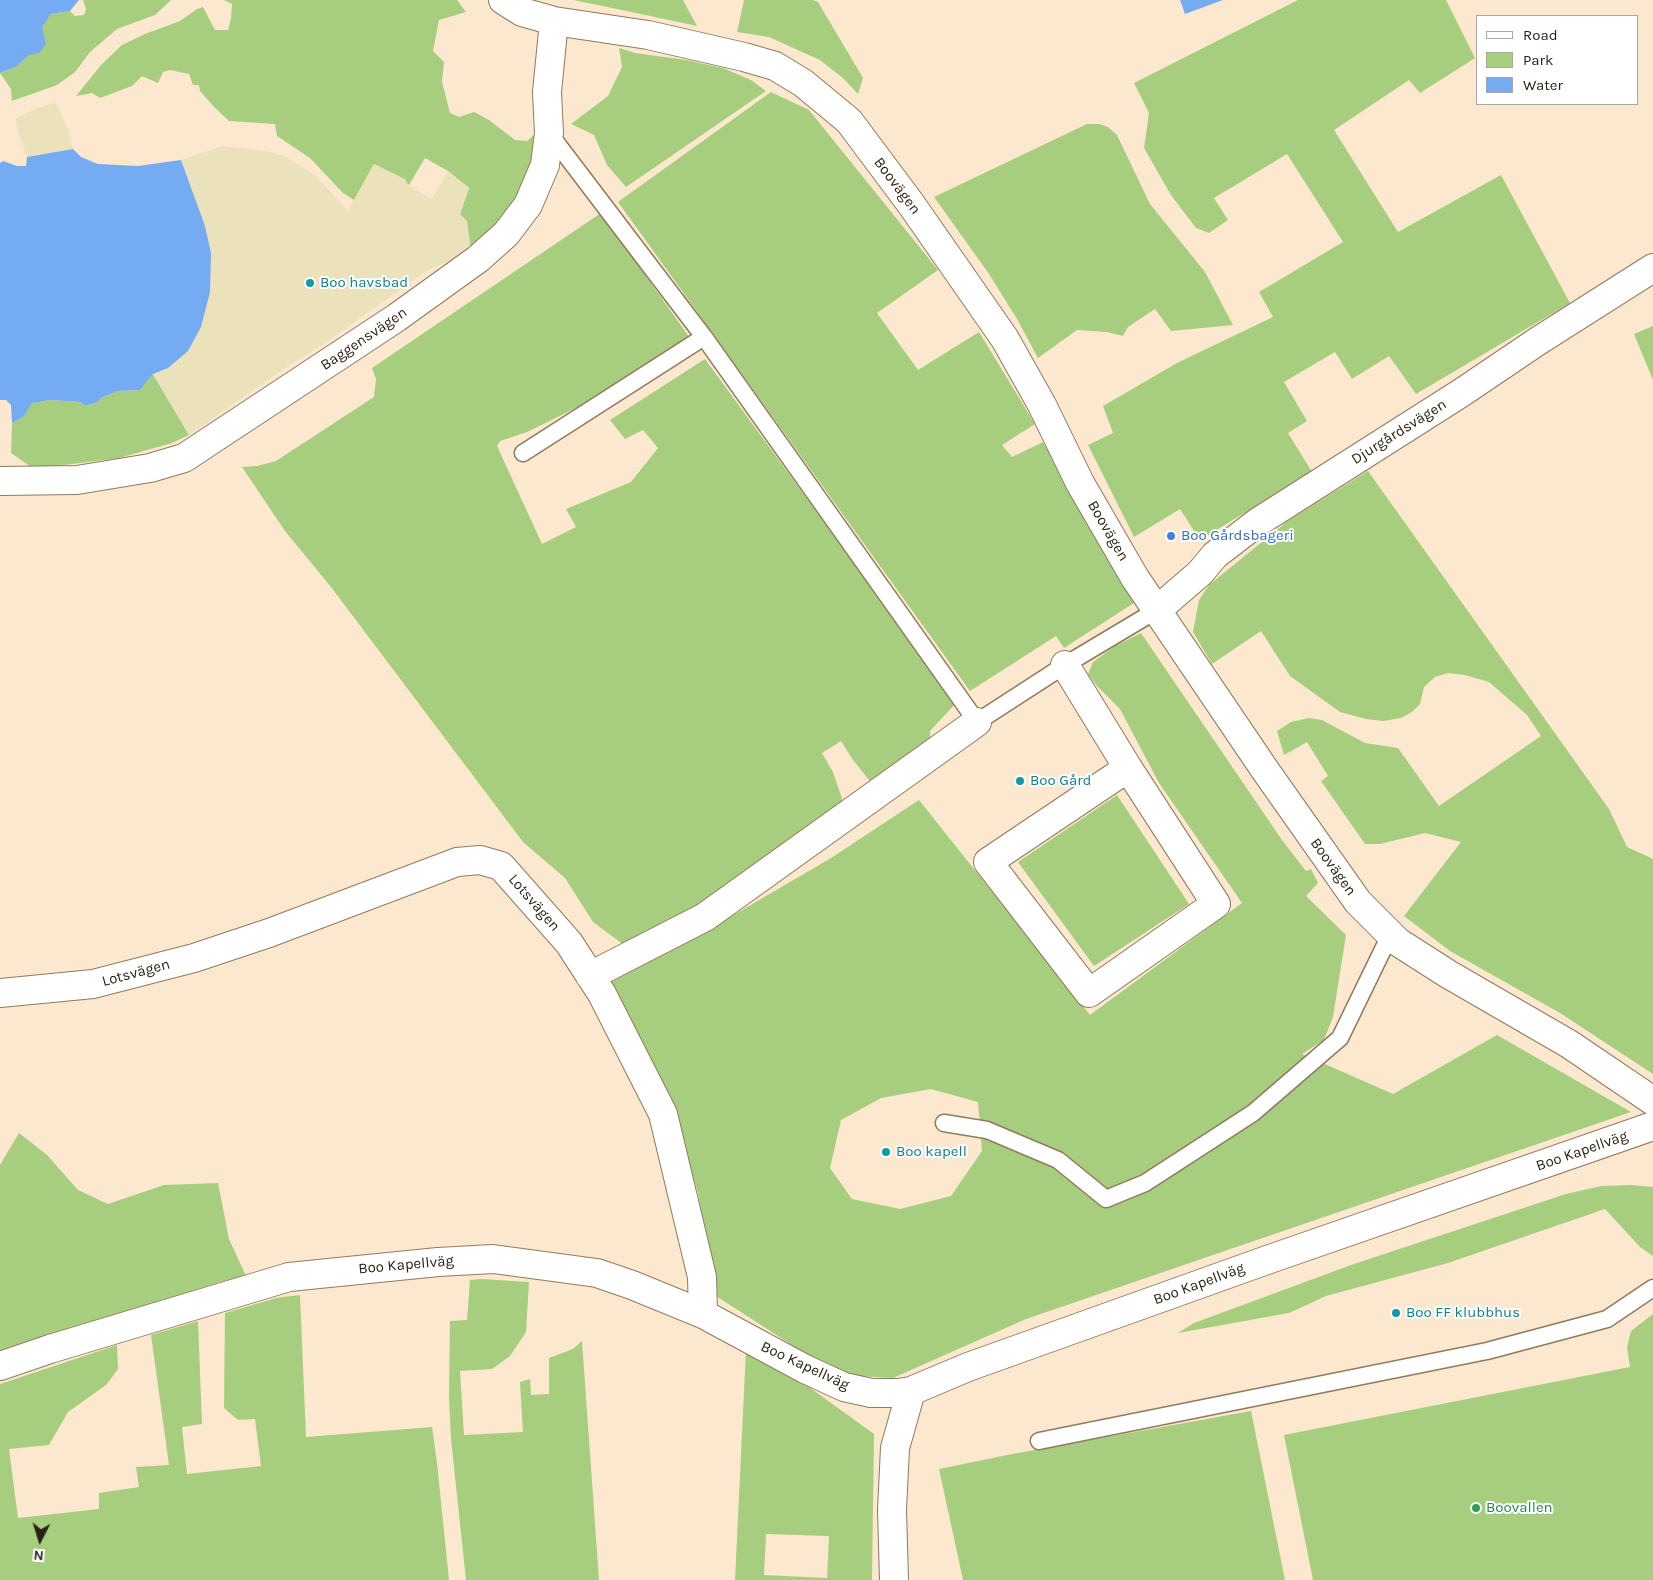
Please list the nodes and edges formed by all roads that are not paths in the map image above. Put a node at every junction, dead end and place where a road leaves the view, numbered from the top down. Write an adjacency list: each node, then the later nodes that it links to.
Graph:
1 (503, 0): 2 (street, Boovägen)
2 (554, 21): 3 (street, Baggensvägen); 8 (street, Boovägen)
3 (549, 133): 5 (lane); 7 (street, Baggensvägen)
4 (1653, 268): 8 (street, Djurgårdsvägen)
5 (704, 337): 6 (lane); 10 (lane)
6 (524, 453)
7 (0, 481)
8 (1156, 610): 9 (lane); 12 (street, Boovägen)
9 (1065, 665): 10 (lane); 11 (street)
10 (977, 722): 13 (street)
11 (1128, 768): 11 (street)
12 (1390, 935): 15 (street, Boovägen); 16 (lane)
13 (590, 976): 14 (street, Lotsvägen); 19 (street, Lotsvägen)
14 (0, 993)
15 (1653, 1101)
16 (944, 1124)
17 (1653, 1126): 21 (street, Boo Kapellväg)
18 (1653, 1288): 22 (lane)
19 (703, 1314): 20 (street, Boo Kapellväg); 21 (street, Boo Kapellväg)
20 (0, 1366)
21 (911, 1391): 23 (street)
22 (1039, 1441)
23 (894, 1580)

